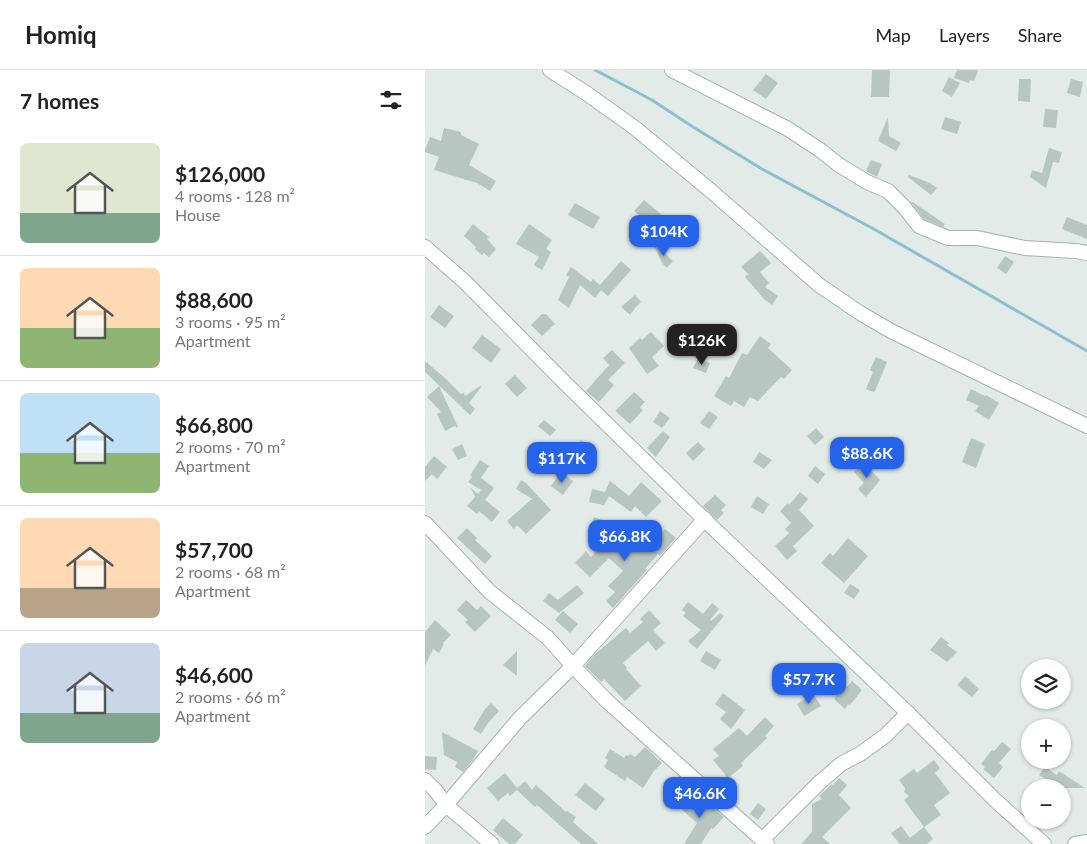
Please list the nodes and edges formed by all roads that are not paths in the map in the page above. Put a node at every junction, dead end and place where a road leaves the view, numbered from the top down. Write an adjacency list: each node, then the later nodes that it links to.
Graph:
1 (550, 70): 5 (street)
2 (672, 70): 4 (street)
3 (425, 247): 6 (street)
4 (1087, 253)
5 (1087, 426)
6 (705, 519): 8 (street); 9 (street)
7 (425, 523): 8 (street)
8 (573, 666): 11 (street); 13 (street)
9 (908, 713): 13 (street); 15 (street)
10 (425, 780): 11 (street)
11 (445, 805): 12 (street); 16 (street)
12 (425, 827)
13 (764, 842)
14 (1087, 842): 18 (street)
15 (1043, 843): 17 (street)
16 (492, 844)
17 (1056, 844)
18 (1075, 844)

